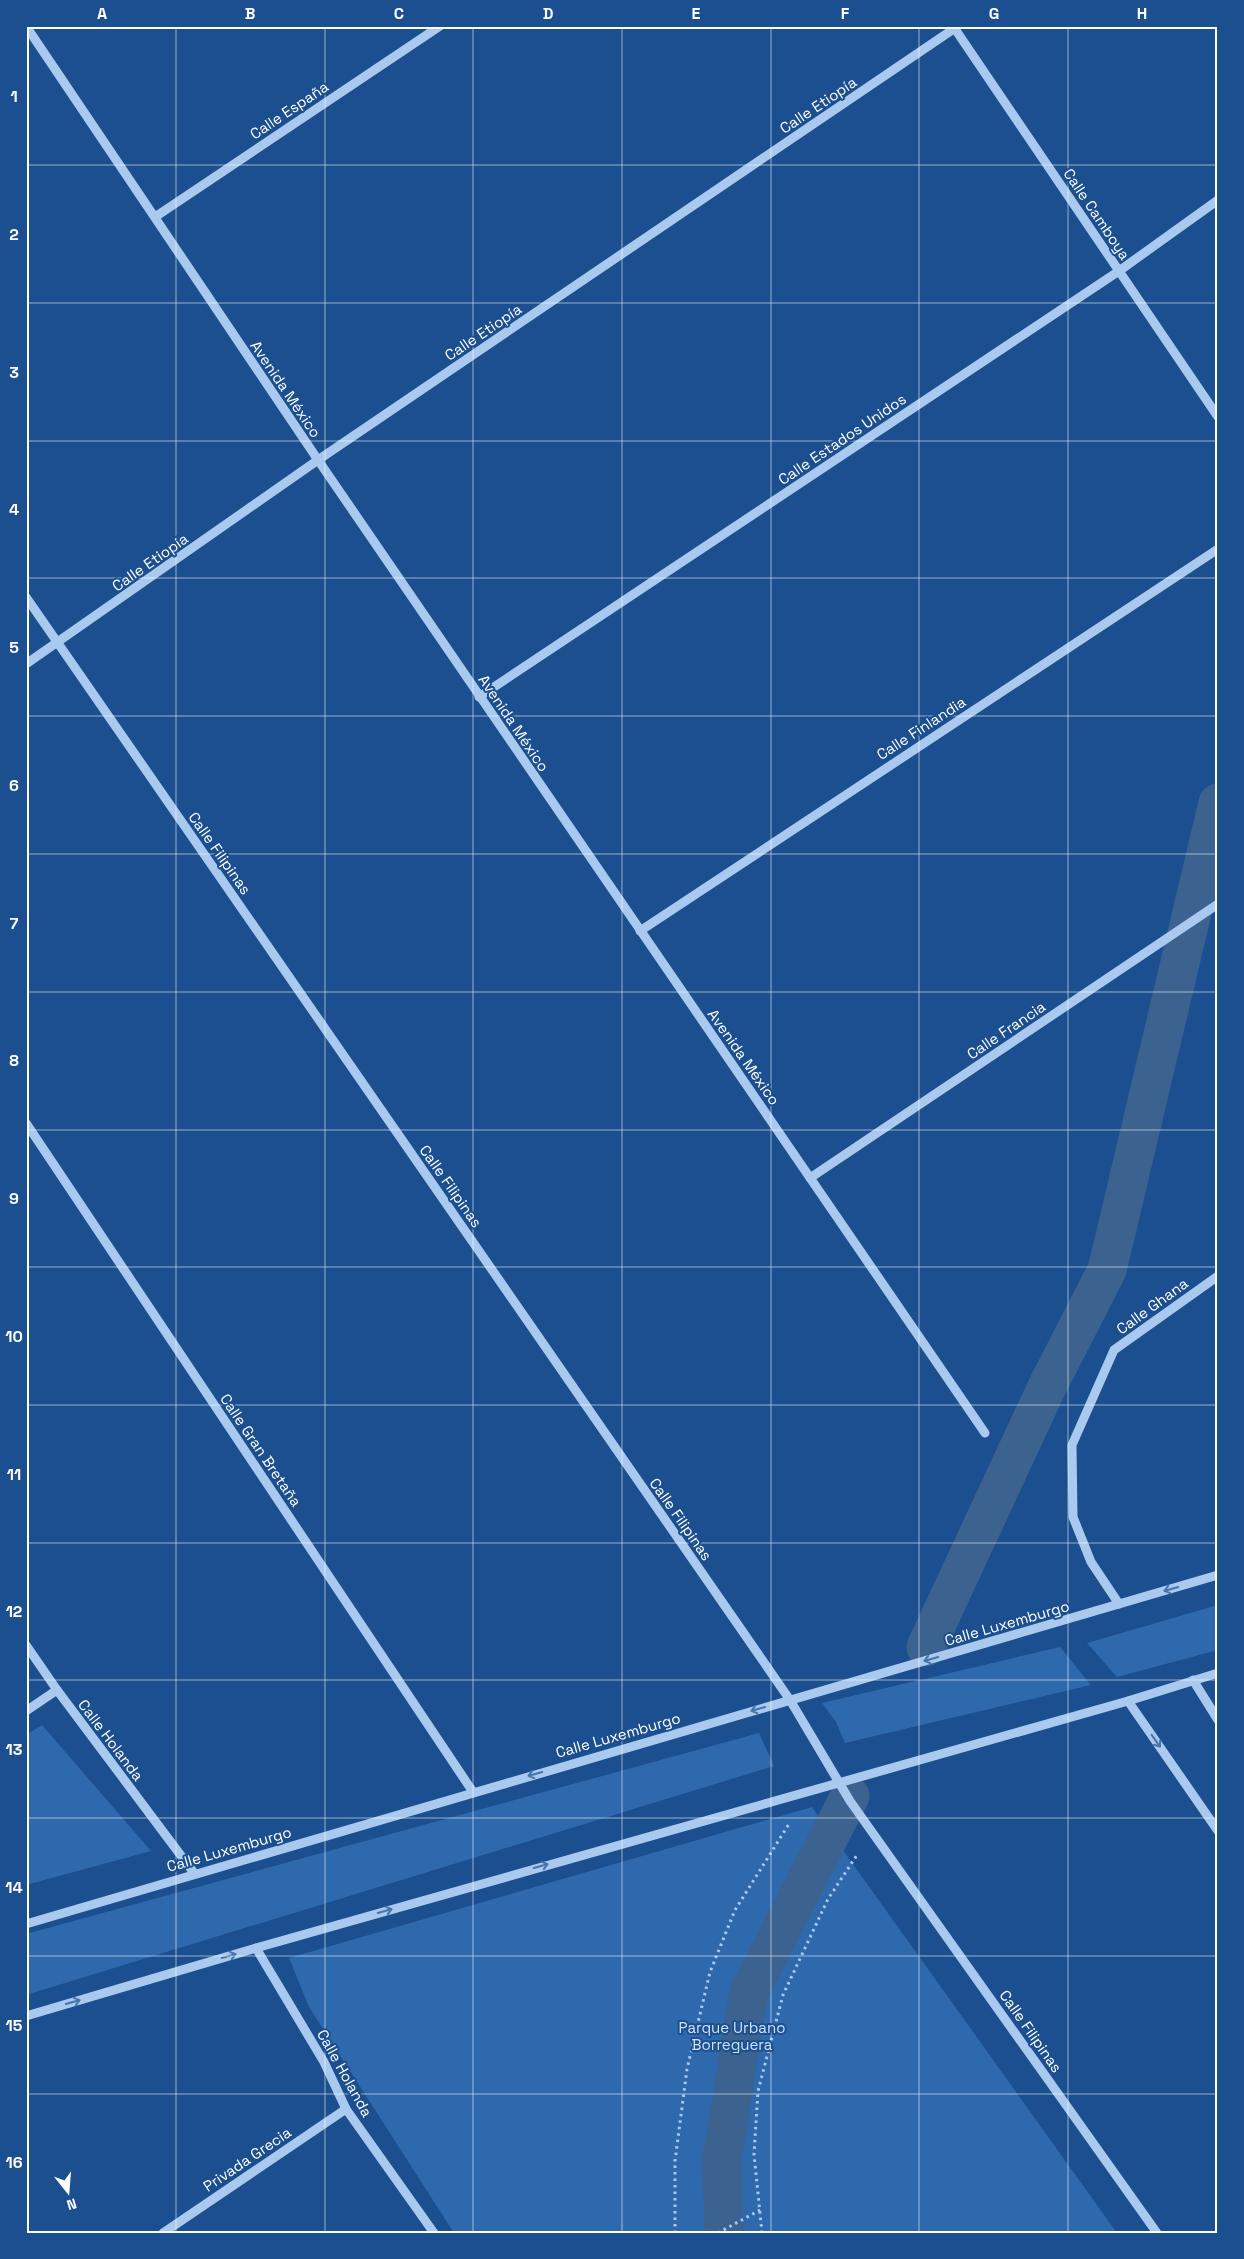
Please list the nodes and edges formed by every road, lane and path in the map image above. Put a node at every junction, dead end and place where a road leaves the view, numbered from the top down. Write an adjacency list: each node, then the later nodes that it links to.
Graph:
1 (26, 26): 5 (street, Avenida México)
2 (440, 26): 5 (street, Calle España)
3 (956, 27): 6 (street, Calle Camboya); 8 (street, Calle Etiopía)
4 (1218, 200): 6 (street, Calle Estados Unidos)
5 (154, 217): 8 (street, Avenida México)
6 (1119, 271): 7 (street, Calle Camboya); 13 (street, Calle Estados Unidos)
7 (1218, 417)
8 (318, 460): 11 (street, Calle Etiopía); 13 (street, Avenida México)
9 (1218, 549): 15 (street, Calle Finlandia)
10 (26, 597): 11 (street, Calle Filipinas)
11 (59, 643): 12 (street, Calle Etiopía); 26 (street, Calle Filipinas)
12 (26, 664)
13 (479, 697): 15 (street, Avenida México)
14 (1218, 904): 17 (street, Calle Francia)
15 (640, 931): 17 (street, Avenida México)
16 (26, 1124): 31 (street, Calle Gran Bretaña)
17 (810, 1178): 19 (street, Avenida México)
18 (1218, 1276): 21 (street, Calle Ghana)
19 (985, 1433)
20 (1218, 1576): 21 (street, Calle Luxemburgo, one-way to 21)
21 (1119, 1604): 26 (street, Calle Luxemburgo, one-way to 26)
22 (26, 1645): 25 (street, Calle Holanda)
23 (1218, 1673): 24 (street)
24 (1193, 1680): 27 (street); 29 (street)
25 (57, 1690): 28 (street); 35 (street, Calle Holanda)
26 (790, 1700): 30 (street, Calle Filipinas); 31 (street, Calle Luxemburgo, one-way to 31)
27 (1128, 1701): 30 (street); 33 (street, one-way to 33)
28 (26, 1711)
29 (1218, 1720)
30 (838, 1782): 37 (street, one-way to 30); 46 (street, Calle Filipinas)
31 (473, 1792): 35 (street, Calle Luxemburgo)
32 (789, 1824): 43 (path)
33 (1218, 1831)
34 (857, 1856): 40 (path)
35 (194, 1873): 36 (street, Calle Luxemburgo)
36 (26, 1924)
37 (256, 1948): 38 (street, one-way to 37); 39 (street, Calle Holanda)
38 (26, 2016)
39 (346, 2109): 41 (street, Privada Grecia); 42 (street, Calle Holanda)
40 (760, 2210): 44 (path); 45 (path)
41 (163, 2233)
42 (434, 2233)
43 (676, 2233)
44 (718, 2233)
45 (762, 2233)
46 (1157, 2233)

